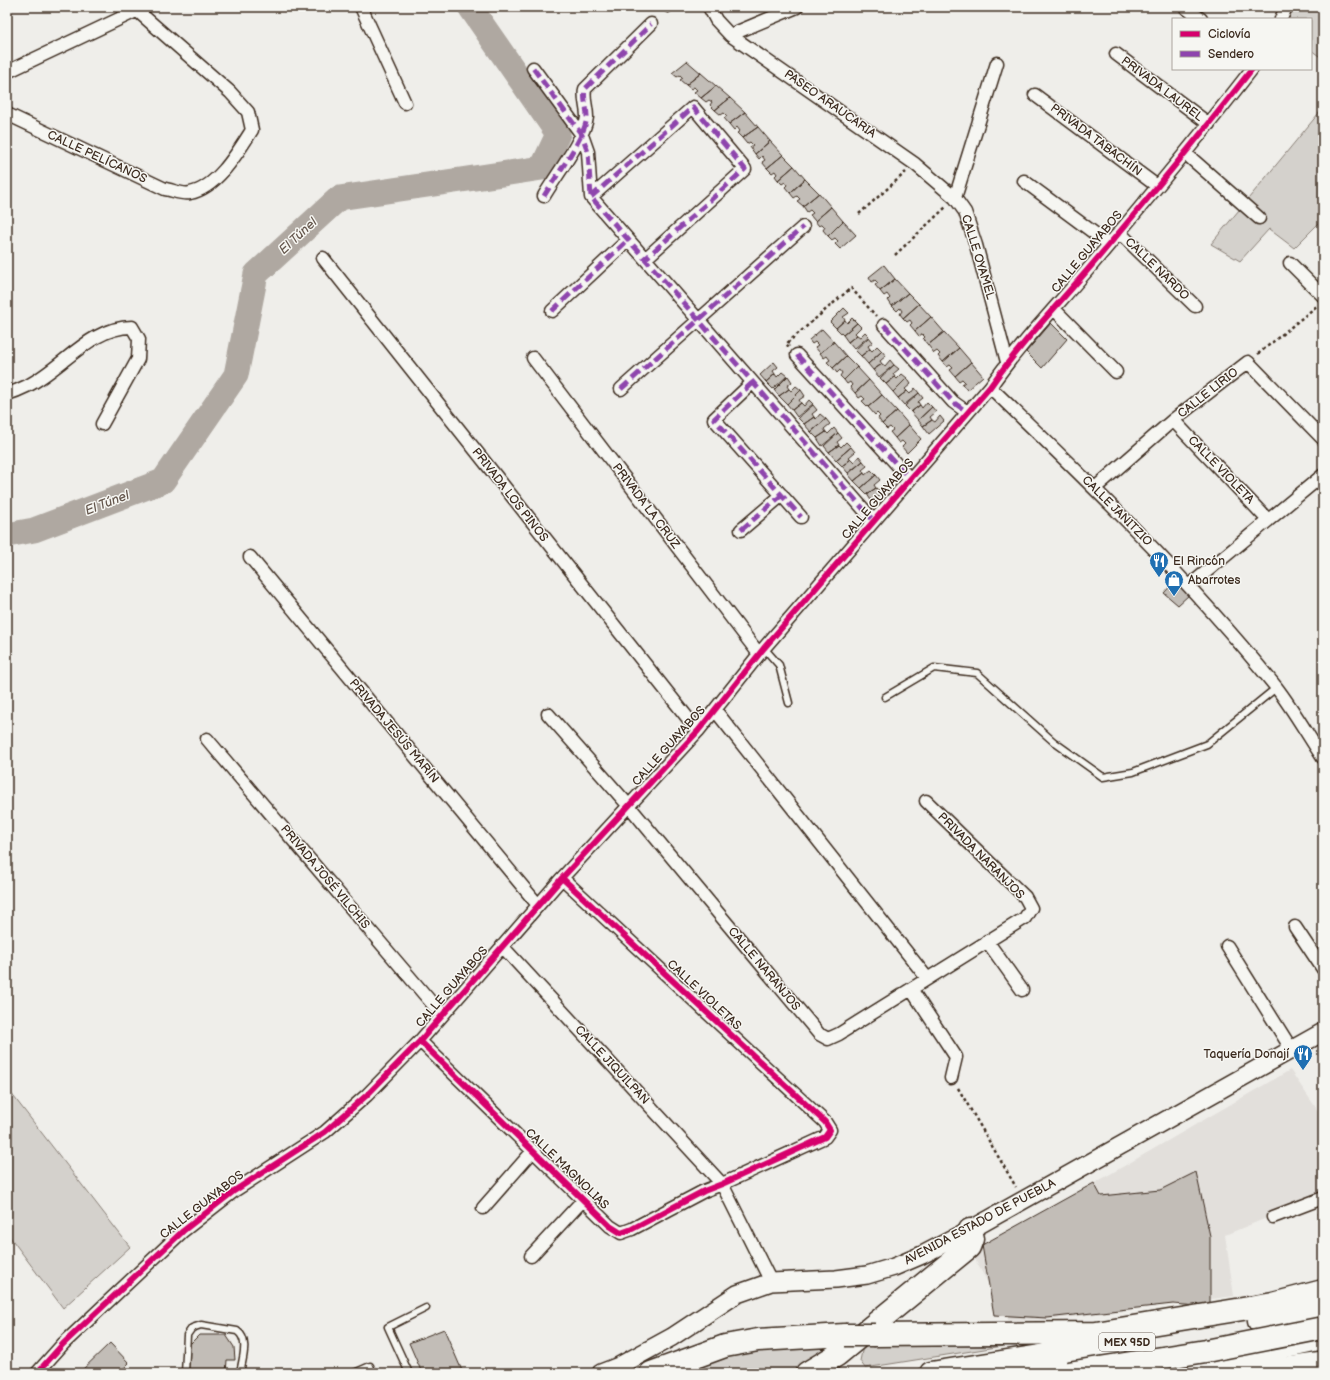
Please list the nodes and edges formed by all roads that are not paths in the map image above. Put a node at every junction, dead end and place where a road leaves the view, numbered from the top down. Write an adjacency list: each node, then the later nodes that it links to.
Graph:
1 (361, 7): 17 (street)
2 (710, 7): 10 (street, PASEO ARAUCARIA)
3 (797, 7): 10 (street)
4 (1286, 7): 8 (street)
5 (1186, 8): 7 (street)
6 (134, 9): 15 (street); 18 (street, CALLE PELÍCANOS)
7 (1200, 18)
8 (1281, 18)
9 (651, 24): 20 (street)
10 (730, 35): 26 (street, PASEO ARAUCARIA)
11 (1116, 54): 19 (street, PRIVADA LAUREL)
12 (997, 63): 26 (street)
13 (533, 68): 20 (street)
14 (1251, 70): 19 (street, CALLE GUAYABOS)
15 (7, 72)
16 (1035, 95): 23 (street, PRIVADA TABACHÍN)
17 (405, 103)
18 (7, 114)
19 (1209, 124): 21 (street, CALLE GUAYABOS)
20 (582, 135): 24 (street); 25 (street)
21 (1185, 153): 23 (street, CALLE GUAYABOS); 27 (street)
22 (1024, 181): 31 (street)
23 (1157, 186): 29 (street, CALLE GUAYABOS)
24 (544, 196)
25 (591, 197): 30 (street); 33 (street)
26 (956, 198): 43 (street, CALLE OYAMEL)
27 (1259, 218)
28 (803, 227): 39 (street)
29 (1119, 232): 31 (street, CALLE GUAYABOS); 36 (street, CALLE NARDO)
30 (628, 240): 33 (street); 38 (street)
31 (1109, 244): 37 (street, CALLE GUAYABOS)
32 (323, 258): 69 (street, PRIVADA LOS PINOS)
33 (645, 259): 39 (street)
34 (1290, 263): 35 (street)
35 (1321, 289)
36 (1195, 306)
37 (1054, 309): 43 (street, CALLE GUAYABOS); 44 (street)
38 (552, 311)
39 (698, 320): 45 (street); 47 (street)
40 (884, 325): 49 (street)
41 (796, 355): 54 (street)
42 (533, 358): 63 (street, PRIVADA LA CRUZ)
43 (1007, 362): 46 (street, CALLE GUAYABOS)
44 (1116, 372)
45 (752, 383): 56 (street); 58 (street)
46 (990, 387): 49 (street, CALLE GUAYABOS); 55 (street, CALLE JANITZIO)
47 (621, 388)
48 (7, 394): 51 (street)
49 (967, 412): 54 (street, CALLE GUAYABOS)
50 (1173, 420): 52 (street, CALLE LIRIO); 55 (street, CALLE LIRIO); 59 (street, CALLE VIOLETA)
51 (102, 424)
52 (1323, 439)
53 (1323, 474): 59 (street)
54 (910, 479): 58 (street, CALLE GUAYABOS)
55 (1095, 488): 62 (street, CALLE JANITZIO)
56 (782, 495): 57 (street); 60 (street)
57 (801, 517)
58 (873, 520): 63 (street, CALLE GUAYABOS)
59 (1268, 520): 62 (street)
60 (741, 530)
61 (250, 557): 75 (street, PRIVADA JESÚS MARÍN)
62 (1189, 586): 64 (street, CALLE JANITZIO)
63 (762, 651): 66 (lane); 67 (street, CALLE GUAYABOS)
64 (1276, 688): 65 (lane); 71 (street, CALLE JANITZIO)
65 (885, 697)
66 (788, 703)
67 (715, 710): 69 (street, CALLE GUAYABOS); 81 (street, CALLE GUAYABOS)
68 (548, 714): 73 (street)
69 (698, 731): 73 (street, CALLE GUAYABOS)
70 (207, 739): 84 (street, PRIVADA JOSÉ VILCHIS)
71 (1323, 758)
72 (926, 801): 77 (street, PRIVADA NARANJOS)
73 (629, 806): 74 (street, CALLE GUAYABOS); 82 (street, CALLE NARANJOS)
74 (562, 878): 75 (street, CALLE GUAYABOS); 90 (street, CALLE VIOLETAS)
75 (538, 905): 78 (street, CALLE GUAYABOS)
76 (1295, 927): 80 (street)
77 (987, 941): 81 (street, PRIVADA NARANJOS); 83 (street)
78 (502, 946): 84 (street, CALLE GUAYABOS); 90 (street, CALLE JIQUILPAN)
79 (1227, 946): 87 (street)
80 (1323, 969)
81 (927, 978): 82 (street, CALLE NARANJOS)
82 (911, 989): 88 (street)
83 (1022, 990)
84 (442, 1015): 86 (street, CALLE GUAYABOS)
85 (1323, 1032): 87 (street, AVENIDA ESTADO DE PUEBLA)
86 (420, 1041): 89 (street, CALLE MAGNOLIAS); 104 (street, CALLE GUAYABOS)
87 (1292, 1050): 95 (street, AVENIDA ESTADO DE PUEBLA)
88 (951, 1078)
89 (533, 1151): 91 (street, CALLE MAGNOLIAS); 93 (street)
90 (722, 1184): 91 (street, CALLE MAGNOLIAS); 97 (street, CALLE JIQUILPAN)
91 (583, 1200): 96 (street)
92 (1318, 1200): 94 (street)
93 (483, 1208)
94 (1273, 1217)
95 (970, 1230): 97 (street, AVENIDA ESTADO DE PUEBLA); 112 (highway)
96 (531, 1256)
97 (771, 1282): 110 (street, AVENIDA ESTADO DE PUEBLA)
98 (1323, 1291): 111 (highway, bridge)
99 (426, 1308): 109 (lane)
100 (1323, 1309): 113 (highway, MEX 95D)
101 (1323, 1328): 115 (highway, MEX 95D, bridge)
102 (1323, 1339): 114 (highway)
103 (1323, 1362): 116 (main road)
104 (37, 1373)
105 (185, 1373): 106 (lane)
106 (240, 1373)
107 (354, 1373): 108 (lane)
108 (373, 1373)
109 (409, 1373)
110 (601, 1373)
111 (651, 1373)
112 (807, 1373)
113 (931, 1373)
114 (986, 1373)
115 (1068, 1373)
116 (1245, 1373)

